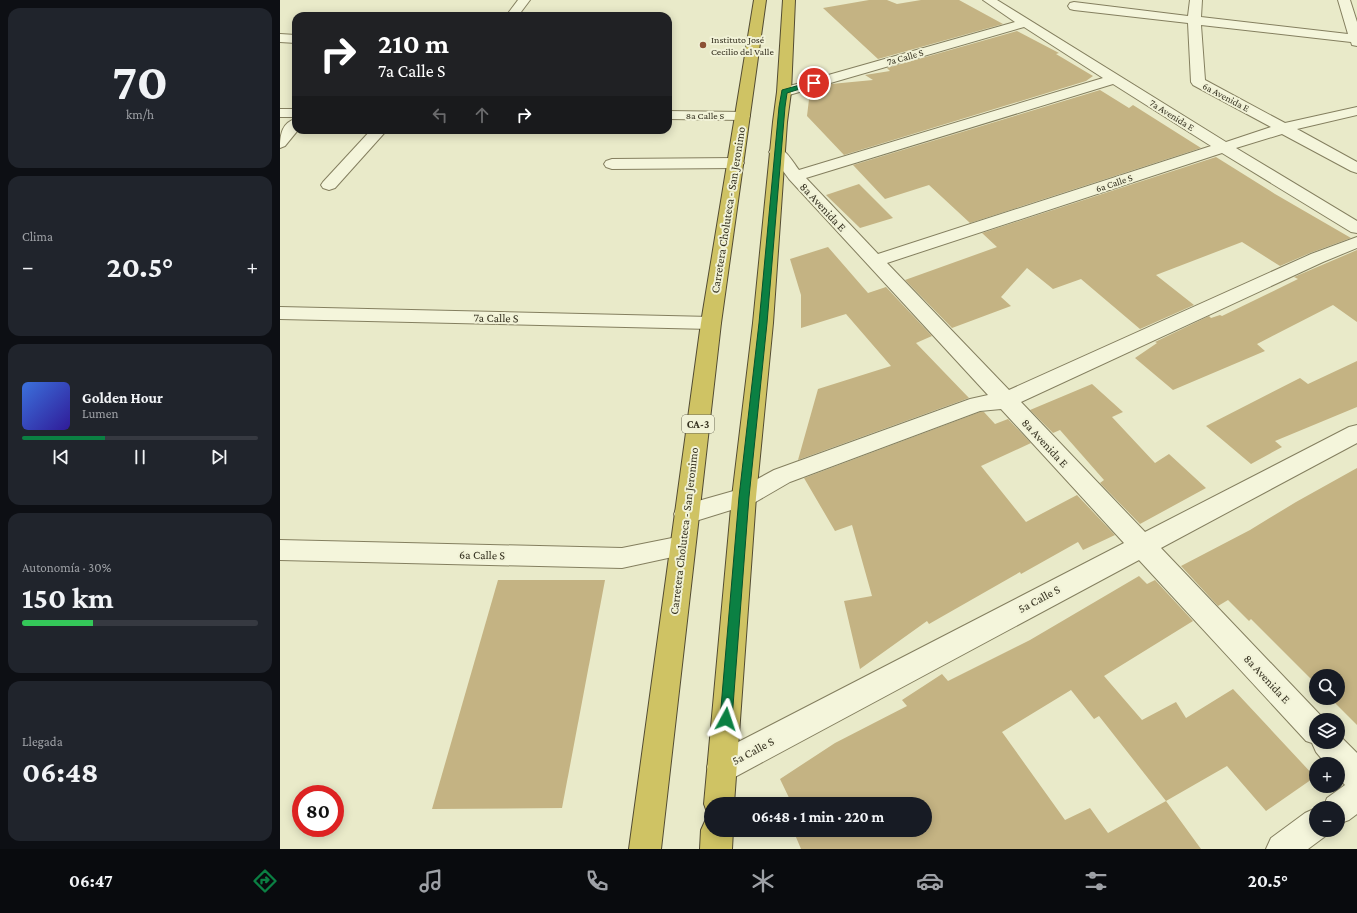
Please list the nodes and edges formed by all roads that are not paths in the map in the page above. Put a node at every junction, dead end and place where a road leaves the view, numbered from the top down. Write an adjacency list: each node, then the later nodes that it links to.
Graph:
1 (524, 0): 8 (street)
2 (760, 0): 20 (highway, Carretera Choluteca - San Jeronimo / CA-3)
3 (789, 0): 15 (highway)
4 (989, 0): 10 (street, 7a Avenida E)
5 (1196, 0): 9 (street, 6a Avenida E)
6 (1344, 0): 13 (street)
7 (1074, 6): 9 (street)
8 (515, 12)
9 (1194, 20): 13 (street); 22 (street, 6a Avenida E)
10 (1025, 23): 14 (street, 7a Avenida E); 15 (street, 7a Calle S)
11 (280, 38): 12 (street)
12 (292, 39)
13 (1357, 40)
14 (1114, 79): 25 (street, 7a Avenida E); 30 (street)
15 (784, 92): 26 (highway)
16 (1357, 110): 22 (street, 6a Calle S)
17 (280, 113): 18 (street)
18 (292, 113)
19 (672, 115): 20 (street, 8a Calle S)
20 (742, 116): 27 (highway, Carretera Choluteca - San Jeronimo / CA-3)
21 (292, 128): 24 (street)
22 (1284, 128): 25 (street, 6a Calle S); 29 (street)
23 (375, 134): 31 (street)
24 (280, 143)
25 (1223, 148): 32 (street, 7a Avenida E); 34 (street, 6a Calle S)
26 (777, 152): 30 (street, 8a Avenida E); 39 (highway)
27 (736, 163): 28 (street); 36 (highway, Carretera Choluteca - San Jeronimo / CA-3)
28 (612, 164)
29 (1357, 168)
30 (795, 176): 34 (street, 8a Avenida E)
31 (329, 185)
32 (1357, 228)
33 (1357, 242): 37 (street)
34 (874, 261): 37 (street, 8a Avenida E)
35 (280, 313): 36 (street, 7a Calle S)
36 (711, 324): 40 (highway, Carretera Choluteca - San Jeronimo / CA-3)
37 (1005, 400): 39 (street); 42 (street, 8a Avenida E)
38 (1357, 433): 42 (street, 5a Calle S)
39 (744, 497): 40 (street); 46 (highway)
40 (686, 514): 41 (highway, Carretera Choluteca - San Jeronimo / CA-3)
41 (682, 546): 43 (street, 6a Calle S); 53 (highway, Carretera Choluteca - San Jeronimo / CA-3)
42 (1142, 546): 44 (street, 8a Avenida E); 46 (street, 5a Calle S)
43 (280, 550)
44 (1309, 724)
45 (1333, 749): 47 (street)
46 (722, 767): 49 (highway)
47 (1357, 775)
48 (1357, 795): 50 (street)
49 (720, 797)
50 (1345, 804)
51 (1309, 829): 55 (street)
52 (717, 837): 54 (highway)
53 (645, 849)
54 (716, 849)
55 (1282, 849)

